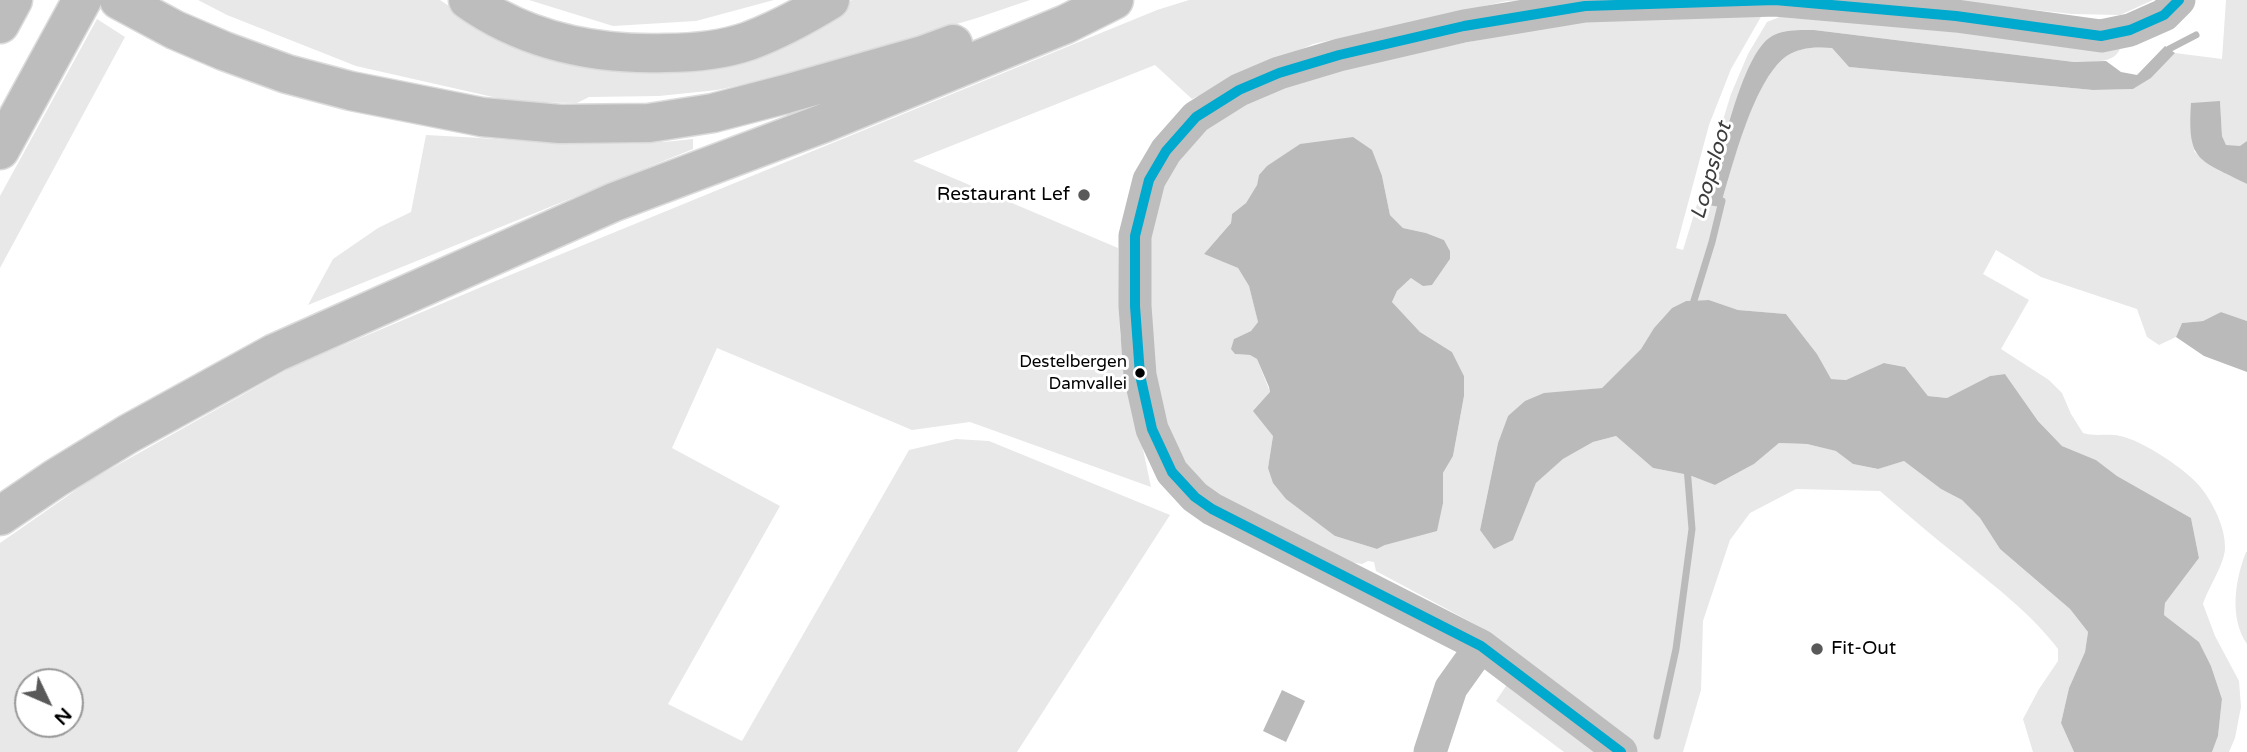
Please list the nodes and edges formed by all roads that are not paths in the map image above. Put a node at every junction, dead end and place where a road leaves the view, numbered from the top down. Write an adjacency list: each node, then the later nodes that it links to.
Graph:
1 (13, 0): 9 (highway)
2 (82, 0): 10 (highway)
3 (119, 0): 6 (highway)
4 (468, 0): 5 (highway)
5 (830, 0)
6 (1084, 0)
7 (1114, 0): 11 (highway)
8 (2179, 0): 12 (street)
9 (0, 24)
10 (0, 150)
11 (0, 516)
12 (1481, 646): 13 (street); 14 (street)
13 (1430, 752)
14 (1621, 752)

